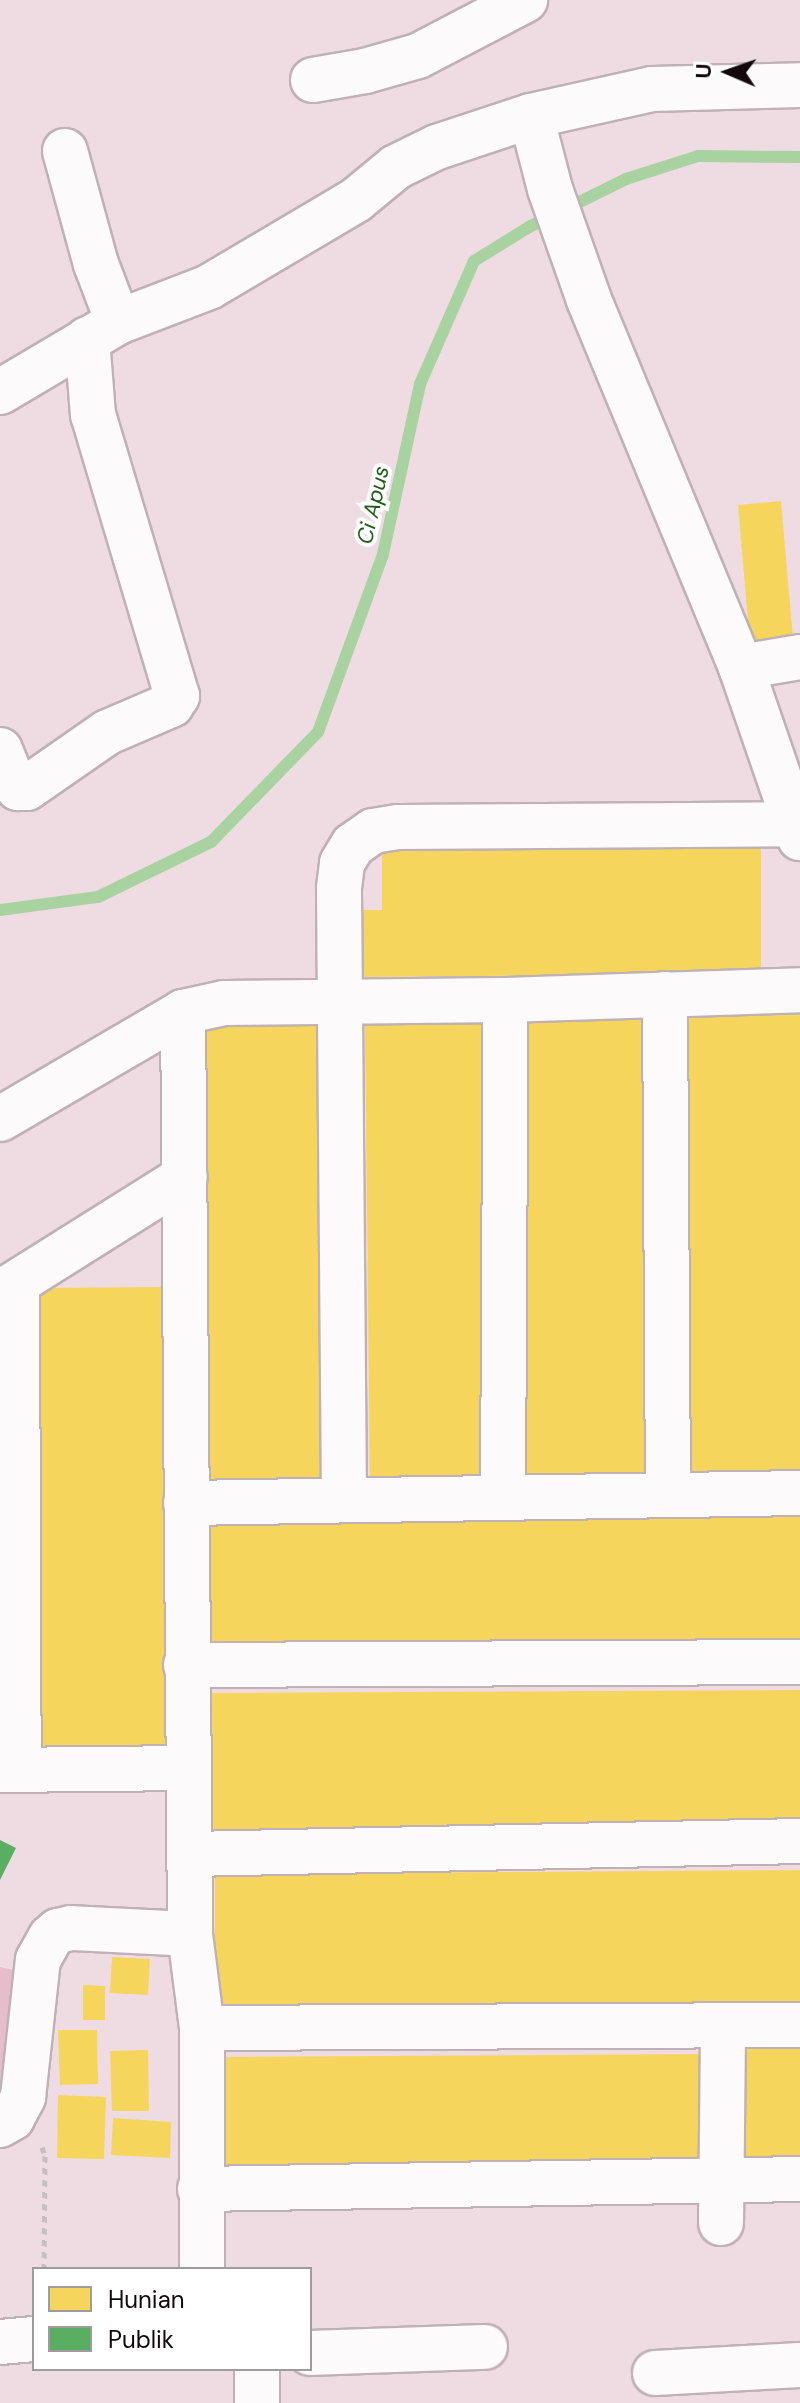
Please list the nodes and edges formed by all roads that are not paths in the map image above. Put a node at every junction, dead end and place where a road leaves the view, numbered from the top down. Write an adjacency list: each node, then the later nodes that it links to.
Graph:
1 (525, 0): 2 (street)
2 (313, 80)
3 (800, 85): 4 (street)
4 (531, 116): 6 (street); 9 (street)
5 (65, 151): 6 (street)
6 (102, 330): 7 (street); 10 (street)
7 (0, 392)
8 (800, 657): 9 (street)
9 (741, 667): 11 (street)
10 (0, 750)
11 (798, 831): 15 (street)
12 (800, 990): 13 (street)
13 (665, 994): 14 (street); 21 (street)
14 (506, 1000): 15 (street); 22 (street)
15 (338, 1003): 16 (street); 23 (street)
16 (183, 1012): 17 (street); 18 (street)
17 (0, 1119)
18 (185, 1177): 19 (street); 24 (street)
19 (8, 1288): 28 (street)
20 (800, 1493): 21 (street)
21 (668, 1495): 22 (street)
22 (503, 1496): 23 (street)
23 (344, 1500): 24 (street)
24 (186, 1503): 26 (street)
25 (800, 1662): 26 (street)
26 (186, 1665): 27 (street)
27 (188, 1768): 28 (street); 30 (street)
28 (10, 1770)
29 (800, 1841): 30 (street)
30 (191, 1854): 31 (street)
31 (190, 1934): 34 (street); 35 (street)
32 (800, 2025): 33 (street)
33 (723, 2027): 34 (street); 37 (street)
34 (202, 2028): 38 (street)
35 (12, 2111)
36 (800, 2179): 37 (street)
37 (722, 2180): 38 (street); 39 (street)
38 (200, 2189): 40 (street)
39 (721, 2223)
40 (202, 2267)
41 (32, 2339): 42 (street)
42 (0, 2342)
43 (485, 2347): 44 (street)
44 (312, 2353)
45 (800, 2365): 47 (street)
46 (257, 2371): 48 (street)
47 (655, 2373)
48 (257, 2403)

